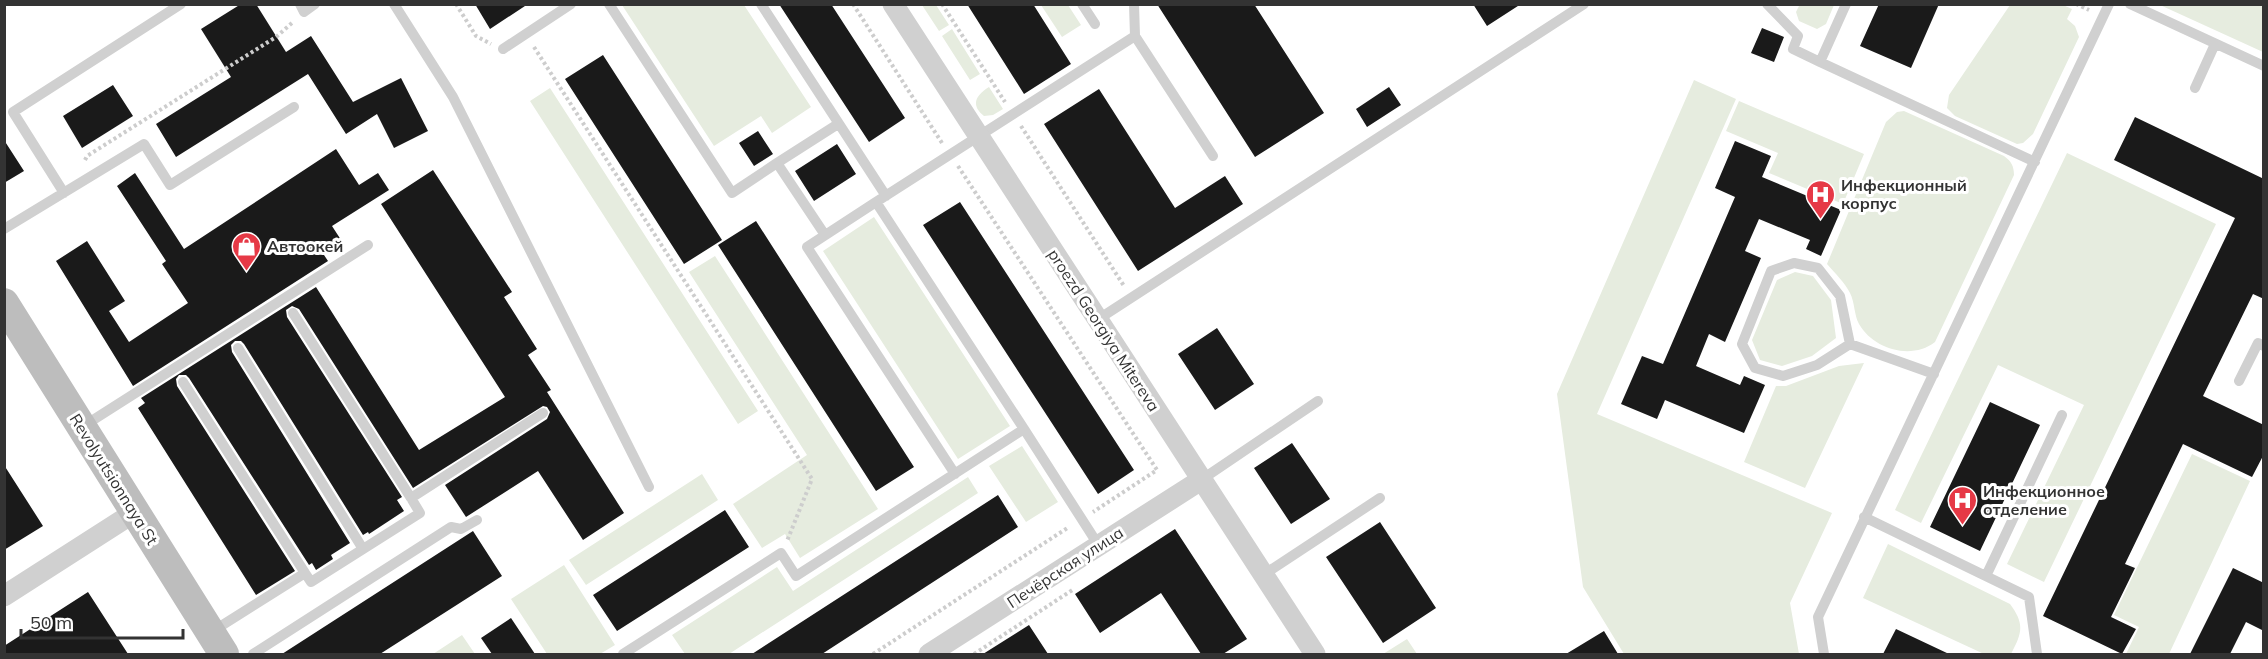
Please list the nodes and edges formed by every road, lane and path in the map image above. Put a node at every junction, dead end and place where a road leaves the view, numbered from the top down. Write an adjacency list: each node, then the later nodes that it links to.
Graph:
1 (181, 4): 36 (lane)
2 (315, 4): 18 (lane)
3 (394, 4): 58 (lane)
4 (456, 4): 23 (path)
5 (571, 4): 20 (lane)
6 (609, 4): 34 (lane)
7 (761, 4): 29 (lane)
8 (853, 4): 31 (path)
9 (893, 4): 30 (street, proezd Georgiya Mitereva)
10 (942, 4): 28 (path)
11 (1082, 4): 19 (lane)
12 (1134, 4): 21 (lane)
13 (1584, 4): 41 (lane)
14 (1767, 4): 24 (lane)
15 (1846, 4): 24 (lane)
16 (2109, 4): 33 (lane)
17 (2130, 4): 22 (lane)
18 (302, 8): 35 (path)
19 (1095, 24)
20 (526, 34): 23 (lane); 67 (path)
21 (1136, 36): 28 (lane); 32 (lane)
22 (2215, 44): 25 (lane); 26 (lane)
23 (503, 49)
24 (1820, 62): 33 (lane)
25 (2264, 66)
26 (2195, 88)
27 (294, 107): 35 (lane)
28 (1013, 114): 30 (lane); 41 (path)
29 (838, 123): 34 (lane); 37 (lane)
30 (978, 136): 31 (lane); 44 (street, proezd Georgiya Mitereva)
31 (950, 154): 37 (lane); 63 (path)
32 (1213, 156)
33 (2035, 162): 48 (lane)
34 (777, 163): 39 (lane)
35 (79, 184): 36 (lane)
36 (64, 193): 38 (lane)
37 (881, 199): 39 (lane); 55 (lane)
38 (4, 229)
39 (825, 236): 56 (lane)
40 (368, 245): 54 (lane)
41 (1131, 298): 44 (lane)
42 (4, 303): 54 (main road, Revolyutsionnaya St)
43 (293, 314): 59 (lane)
44 (1097, 320): 57 (street, proezd Georgiya Mitereva)
45 (1850, 344): 45 (lane); 48 (lane)
46 (2264, 346): 49 (lane)
47 (238, 348): 66 (lane)
48 (1934, 374): 62 (lane)
49 (2239, 381)
50 (183, 382): 68 (lane)
51 (1318, 401): 57 (lane)
52 (543, 413): 59 (lane)
53 (2062, 415): 70 (lane)
54 (82, 427): 61 (main road, Revolyutsionnaya St)
55 (1024, 429): 56 (lane); 63 (lane)
56 (955, 474): 67 (lane)
57 (1201, 480): 65 (street, Печёрская улица); 69 (street, proezd Georgiya Mitereva)
58 (649, 487)
59 (411, 498): 66 (lane)
60 (1380, 498): 69 (lane)
61 (135, 512): 71 (street); 72 (main road, Revolyutsionnaya St)
62 (1864, 517): 70 (lane); 78 (lane)
63 (1082, 519): 65 (lane); 75 (path)
64 (477, 520): 73 (lane)
65 (1099, 546): 76 (street, Печёрская улица)
66 (363, 549): 68 (lane)
67 (781, 553): 74 (lane)
68 (305, 573): 72 (lane)
69 (1263, 575): 77 (street, proezd Georgiya Mitereva)
70 (1986, 576): 79 (lane)
71 (4, 596)
72 (217, 644)
73 (253, 654)
74 (623, 654)
75 (873, 654)
76 (929, 654)
77 (1315, 654)
78 (1824, 654)
79 (2037, 654)

